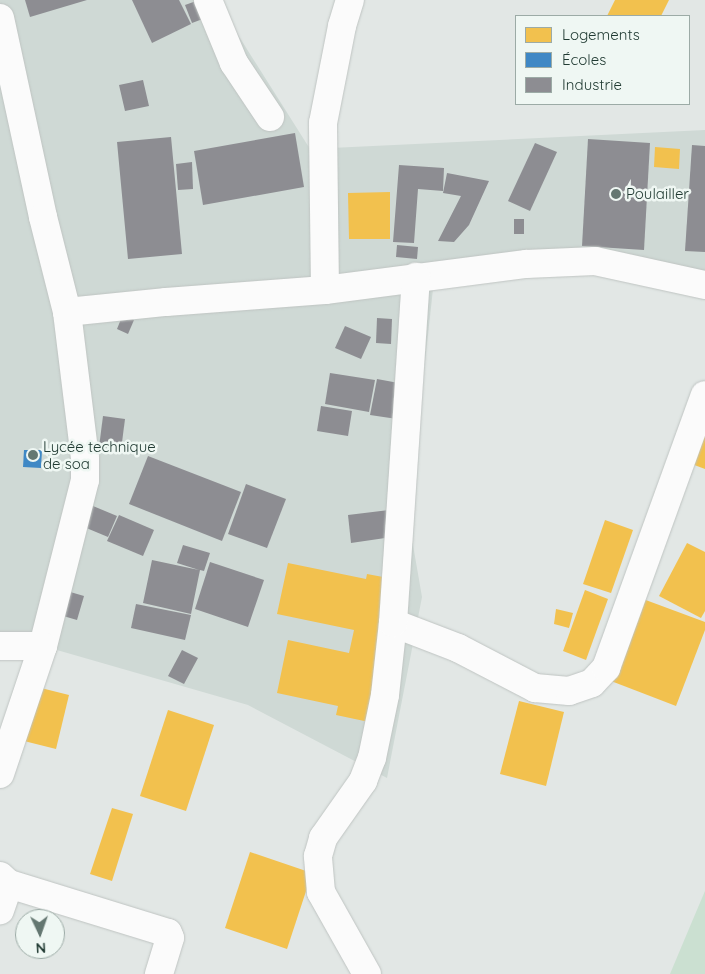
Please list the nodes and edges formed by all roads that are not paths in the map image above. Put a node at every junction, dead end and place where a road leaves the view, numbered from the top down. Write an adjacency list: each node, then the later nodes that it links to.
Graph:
1 (208, 0): 4 (street)
2 (350, 0): 7 (street)
3 (0, 18): 8 (street)
4 (270, 117)
5 (416, 278): 6 (street); 7 (street); 10 (street)
6 (705, 285)
7 (325, 290): 8 (street)
8 (67, 312): 12 (street)
9 (705, 395): 10 (street)
10 (393, 623): 17 (street)
11 (0, 646): 12 (street)
12 (43, 646): 13 (street)
13 (0, 774)
14 (5, 880): 15 (street); 16 (street)
15 (0, 910)
16 (159, 974)
17 (366, 974)

